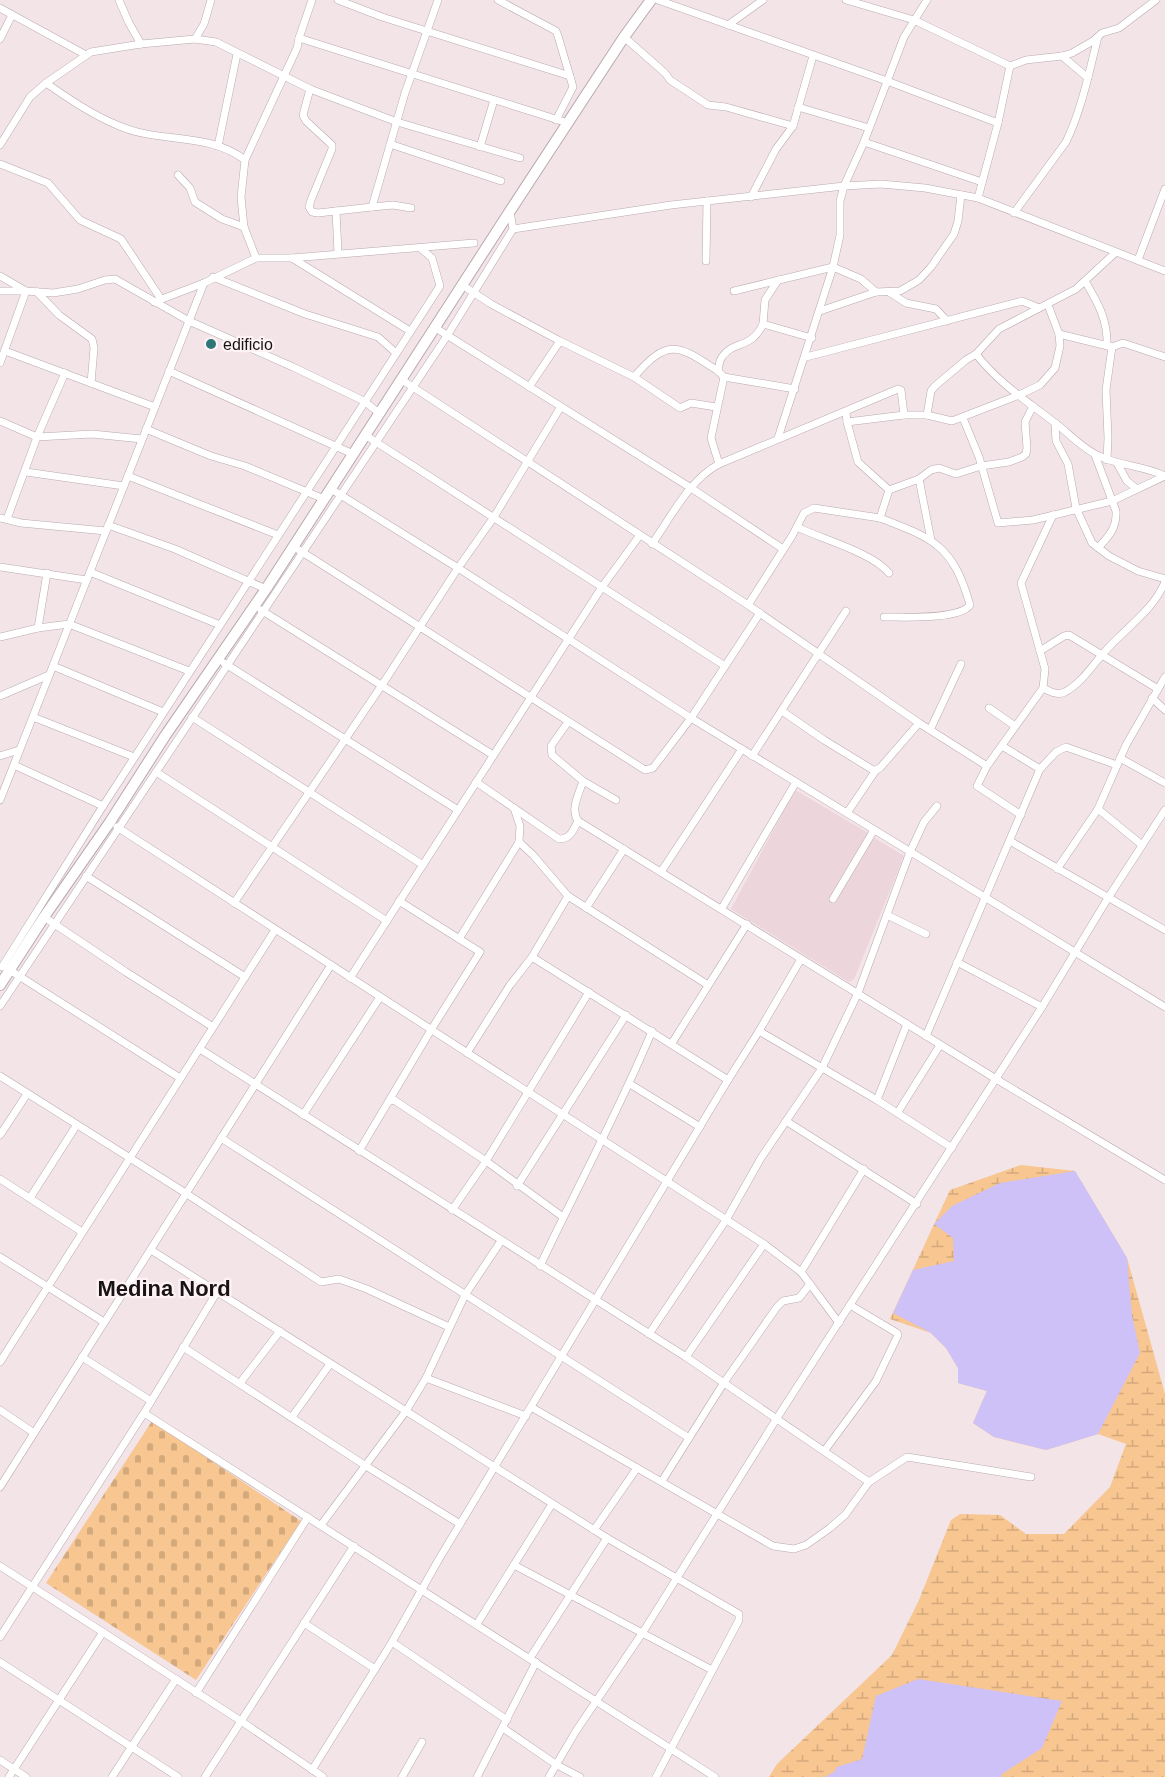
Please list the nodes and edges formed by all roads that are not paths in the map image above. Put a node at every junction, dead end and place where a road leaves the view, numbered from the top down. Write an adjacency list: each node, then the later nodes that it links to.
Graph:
1 (119, 0): 23 (street)
2 (211, 0): 22 (street)
3 (312, 0): 20 (street)
4 (338, 0): 17 (street)
5 (438, 0): 17 (street)
6 (498, 0): 31 (street)
7 (651, 0): 18 (street)
8 (658, 0): 16 (street)
9 (762, 0): 16 (street)
10 (846, 0): 15 (street)
11 (927, 0): 15 (street)
12 (1156, 0): 19 (street)
13 (0, 8): 14 (street)
14 (12, 15): 21 (street); 25 (street)
15 (914, 20): 28 (street); 33 (street)
16 (728, 25): 26 (street)
17 (428, 31): 29 (street); 31 (street)
18 (624, 37): 40 (street); 42 (street)
19 (1098, 37): 27 (street); 32 (street)
20 (298, 38): 29 (street); 30 (street)
21 (0, 39)
22 (195, 39): 23 (street); 24 (street)
23 (141, 44): 25 (street)
24 (237, 54): 30 (street); 47 (street)
25 (86, 55): 34 (street)
26 (813, 56): 33 (street); 37 (street)
27 (1062, 56): 28 (street); 32 (street)
28 (1010, 66): 41 (street)
29 (412, 73): 36 (street); 39 (street)
30 (282, 76): 35 (street); 50 (street)
31 (570, 76): 38 (street)
32 (1088, 78): 65 (street)
33 (887, 81): 41 (street); 43 (street)
34 (46, 83): 46 (street); 47 (street)
35 (310, 89): 39 (street); 63 (street)
36 (494, 99): 38 (street); 48 (street)
37 (798, 107): 42 (street); 43 (street)
38 (556, 120): 40 (street)
39 (397, 122): 45 (street); 48 (street)
40 (568, 123): 64 (street)
41 (998, 123): 54 (street)
42 (793, 126): 58 (street)
43 (869, 128): 44 (street)
44 (864, 142): 54 (street); 55 (street)
45 (390, 144): 53 (street); 61 (street)
46 (0, 145)
47 (218, 146): 50 (street)
48 (480, 147): 49 (street)
49 (520, 158)
50 (245, 160): 66 (street)
51 (0, 164): 91 (street)
52 (178, 175): 66 (street)
53 (501, 181)
54 (982, 182): 59 (street)
55 (844, 186): 57 (street); 58 (street); 76 (street)
56 (1165, 189): 74 (street)
57 (961, 195): 59 (street); 89 (street)
58 (750, 197): 60 (street)
59 (978, 198): 65 (street)
60 (707, 201): 67 (street); 75 (street)
61 (372, 207): 62 (street); 63 (street)
62 (411, 208)
63 (336, 211): 70 (street)
64 (510, 211): 67 (street); 83 (street)
65 (1014, 213): 71 (street)
66 (244, 227): 72 (street)
67 (513, 229): 90 (street)
68 (474, 243): 69 (street)
69 (420, 248): 70 (street); 99 (street)
70 (338, 253): 73 (street)
71 (1115, 253): 74 (street); 81 (street)
72 (256, 258): 73 (street); 79 (street)
73 (292, 258): 99 (street)
74 (1138, 260): 77 (street)
75 (706, 261)
76 (834, 267): 80 (street); 88 (street); 94 (street)
77 (1165, 271)
78 (0, 276): 85 (street)
79 (213, 277): 82 (street); 106 (street)
80 (778, 280): 86 (street); 97 (street)
81 (1085, 281): 92 (street); 104 (street)
82 (204, 283): 91 (street); 95 (street)
83 (462, 285): 90 (street); 98 (street)
84 (0, 291): 85 (street)
85 (26, 291): 87 (street); 105 (street)
86 (734, 291)
87 (37, 292): 91 (street); 116 (street)
88 (876, 292): 89 (street); 94 (street)
89 (889, 292): 96 (street)
90 (474, 294): 101 (street); 103 (street)
91 (158, 300): 95 (street)
92 (1048, 305): 93 (street); 100 (street)
93 (1039, 308): 96 (street); 107 (street)
94 (820, 311): 102 (street)
95 (189, 321): 111 (street); 121 (street)
96 (947, 321): 108 (street)
97 (763, 324): 102 (street); 113 (street)
98 (434, 327): 101 (street); 115 (street)
99 (410, 331): 106 (street)
100 (1059, 334): 104 (street); 120 (street)
101 (447, 336): 117 (street); 118 (street)
102 (812, 338): 108 (street)
103 (560, 341): 114 (street); 117 (street)
104 (1110, 347): 109 (street); 143 (street)
105 (5, 351): 110 (street); 112 (street)
106 (396, 353): 121 (street)
107 (976, 354): 120 (street); 129 (street)
108 (806, 357): 119 (street)
109 (1165, 357)
110 (0, 363)
111 (169, 371): 123 (street); 140 (street)
112 (65, 373): 116 (street); 136 (street)
113 (721, 374): 114 (street); 119 (street); 124 (street)
114 (634, 377): 124 (street)
115 (402, 380): 118 (street); 127 (street)
116 (91, 383): 123 (street)
117 (529, 387): 125 (street)
118 (412, 388): 139 (street); 144 (street)
119 (795, 389): 137 (street)
120 (1019, 395): 122 (street); 130 (street)
121 (364, 401): 127 (street); 140 (street)
122 (1032, 406): 133 (street); 147 (street)
123 (155, 407): 134 (street)
124 (716, 407): 146 (street)
125 (560, 408): 144 (street); 154 (street)
126 (846, 412): 128 (street); 132 (street); 137 (street)
127 (379, 413): 135 (street)
128 (904, 415): 129 (street); 132 (street)
129 (927, 415): 130 (street)
130 (963, 418): 147 (street)
131 (0, 422): 136 (street)
132 (847, 422): 156 (street)
133 (1055, 423): 142 (street); 161 (street)
134 (146, 429): 138 (street); 157 (street)
135 (365, 435): 139 (street); 141 (street)
136 (37, 437): 138 (street); 148 (street)
137 (778, 438): 146 (street)
138 (142, 439): 149 (street)
139 (376, 442): 158 (street); 163 (street)
140 (336, 445): 141 (street); 157 (street)
141 (353, 454): 158 (street)
142 (1095, 455): 143 (street); 160 (street)
143 (1107, 460): 145 (street)
144 (527, 461): 163 (street); 168 (street)
145 (1116, 463): 150 (street); 152 (street)
146 (719, 464): 154 (street)
147 (981, 466): 151 (street); 162 (street)
148 (26, 472): 153 (street); 165 (street)
149 (128, 476): 153 (street); 169 (street)
150 (1165, 476): 155 (street)
151 (919, 479): 156 (street); 170 (street)
152 (1127, 481): 155 (street); 159 (street)
153 (124, 486): 167 (street)
154 (691, 488): 171 (street); 174 (street)
155 (1137, 489): 159 (street)
156 (890, 490): 164 (street)
157 (307, 491): 158 (street); 169 (street)
158 (332, 494): 173 (street); 173 (street); 176 (street)
159 (1125, 495): 160 (street)
160 (1112, 501): 161 (street); 172 (street)
161 (1077, 508): 162 (street); 172 (street)
162 (1053, 515): 197 (street)
163 (494, 517): 176 (street); 183 (street)
164 (880, 518): 166 (street); 170 (street)
165 (4, 519): 167 (street)
166 (797, 527): 174 (street); 179 (street)
167 (107, 528): 177 (street); 181 (street)
168 (640, 535): 171 (street); 183 (street)
169 (278, 536): 181 (street)
170 (931, 540): 190 (street)
171 (652, 544): 186 (street)
172 (1098, 548): 182 (street)
173 (298, 549): 184 (street); 187 (street); 193 (street)
174 (783, 549): 186 (street)
175 (0, 567): 178 (street)
176 (458, 568): 193 (street); 196 (street)
177 (90, 572): 180 (street); 192 (street)
178 (47, 573): 180 (street); 194 (street)
179 (890, 573)
180 (87, 580): 191 (street)
181 (249, 580): 184 (street); 192 (street)
182 (1165, 581): 185 (street)
183 (602, 587): 196 (street); 203 (street)
184 (266, 589): 187 (street)
185 (1162, 597): 199 (street)
186 (748, 605): 189 (street)
187 (258, 609): 200 (street); 207 (street)
188 (846, 611): 198 (street)
189 (760, 613): 198 (street); 203 (street)
190 (884, 617)
191 (69, 624): 194 (street); 202 (street); 204 (street)
192 (220, 625): 204 (street)
193 (420, 626): 207 (street); 211 (street)
194 (38, 628): 195 (street)
195 (0, 637)
196 (568, 639): 211 (street); 219 (street)
197 (1040, 651): 199 (street); 208 (street)
198 (819, 654): 215 (street); 221 (street)
199 (1101, 655): 208 (street); 209 (street)
200 (223, 662): 218 (street); 224 (street); 255 (street)
201 (961, 664): 223 (street)
202 (53, 666): 205 (street); 216 (street)
203 (725, 666): 219 (street)
204 (189, 672): 216 (street)
205 (49, 675): 210 (street); 217 (street)
206 (1165, 676): 209 (street)
207 (382, 685): 224 (street); 228 (street)
208 (1043, 688): 222 (street)
209 (1158, 689): 212 (street)
210 (0, 696)
211 (531, 696): 220 (street); 228 (street)
212 (1152, 698): 214 (street); 232 (street)
213 (988, 708): 222 (street)
214 (1165, 710)
215 (782, 711): 230 (street); 236 (street)
216 (164, 712): 231 (street)
217 (33, 717): 227 (street); 231 (street)
218 (192, 717): 237 (street); 242 (street)
219 (691, 718): 220 (street); 226 (street)
220 (568, 722): 238 (street)
221 (919, 723): 223 (street); 236 (street)
222 (1016, 726): 225 (street)
223 (930, 730): 234 (street)
224 (345, 739): 242 (street); 249 (street)
225 (1002, 746): 234 (street); 235 (street)
226 (742, 749): 230 (street); 265 (street)
227 (20, 750): 229 (street); 233 (street)
228 (493, 755): 239 (street)
229 (0, 756)
230 (752, 756): 240 (street)
231 (134, 757): 245 (street)
232 (1119, 761): 235 (street); 241 (street); 248 (street)
233 (14, 765): 243 (street); 245 (street)
234 (987, 766): 252 (street)
235 (1040, 769): 252 (street)
236 (876, 770): 251 (street)
237 (156, 771): 255 (street); 260 (street)
238 (583, 781): 244 (street); 253 (street)
239 (476, 782): 247 (street); 249 (street)
240 (796, 782): 251 (street); 274 (street)
241 (1165, 783)
242 (310, 793): 260 (street); 263 (street)
243 (0, 800)
244 (616, 800)
245 (103, 806): 289 (street)
246 (937, 806): 262 (street)
247 (514, 808): 253 (street); 258 (street)
248 (1098, 808): 259 (street); 264 (street)
249 (458, 810): 263 (street)
250 (1165, 810): 254 (street)
251 (847, 813): 256 (street)
252 (1021, 815): 257 (street)
253 (578, 821): 261 (street)
254 (1161, 822): 259 (street)
255 (114, 825): 266 (street); 272 (street); 276 (street)
256 (874, 830): 262 (street); 270 (street)
257 (1010, 841): 264 (street); 268 (street)
258 (519, 842): 267 (street); 283 (street)
259 (1142, 845): 269 (street)
260 (273, 847): 272 (street); 277 (street)
261 (624, 849): 265 (street); 273 (street)
262 (910, 852): 268 (street); 275 (street)
263 (423, 865): 271 (street)
264 (1057, 869): 269 (street)
265 (661, 872): 274 (street)
266 (86, 876): 278 (street); 290 (street)
267 (568, 896): 273 (street); 285 (street)
268 (985, 898): 284 (street); 287 (street)
269 (1108, 898): 281 (street); 284 (street)
270 (833, 899)
271 (399, 901): 277 (street); 283 (street)
272 (234, 903): 280 (street)
273 (586, 908): 293 (street)
274 (722, 908): 279 (street)
275 (887, 915): 282 (street); 295 (street)
276 (44, 917): 278 (street); 289 (street)
277 (387, 921): 291 (street)
278 (54, 924): 289 (street); 302 (street)
279 (747, 924): 286 (street); 293 (street)
280 (275, 930): 288 (street); 290 (street)
281 (1165, 930)
282 (926, 934)
283 (459, 939): 303 (street)
284 (1076, 954): 298 (street); 299 (street)
285 (532, 957): 294 (street); 310 (street)
286 (801, 959): 295 (street); 305 (street)
287 (957, 962): 298 (street); 306 (street)
288 (331, 965): 291 (street); 317 (street)
289 (8, 970): 292 (street); 297 (street); 313 (street)
290 (245, 977): 302 (street)
291 (350, 978): 296 (street)
292 (0, 985)
293 (708, 985): 307 (street)
294 (589, 992): 300 (street); 318 (street)
295 (858, 993): 301 (street); 311 (street)
296 (380, 997): 303 (street); 323 (street)
297 (0, 1006)
298 (1042, 1006): 314 (street)
299 (1165, 1006)
300 (626, 1015): 304 (street); 324 (street)
301 (907, 1024): 306 (street); 320 (street)
302 (213, 1028): 309 (street)
303 (431, 1030): 310 (street); 321 (street)
304 (652, 1031): 307 (street); 316 (street)
305 (759, 1031): 311 (street); 315 (street)
306 (926, 1036): 308 (street)
307 (672, 1043): 315 (street)
308 (940, 1045): 314 (street); 322 (street)
309 (200, 1049): 313 (street); 317 (street)
310 (467, 1053): 318 (street)
311 (822, 1068): 320 (street); 325 (street)
312 (0, 1076): 319 (street)
313 (180, 1078): 333 (street)
314 (996, 1079): 331 (street); 337 (street)
315 (728, 1080): 327 (street)
316 (630, 1084): 327 (street); 330 (street)
317 (255, 1085): 323 (street); 329 (street)
318 (527, 1092): 324 (street); 334 (street)
319 (27, 1094): 326 (street); 328 (street)
320 (877, 1100): 322 (street)
321 (390, 1101): 332 (street); 334 (street)
322 (898, 1112): 331 (street)
323 (303, 1115): 332 (street)
324 (563, 1115): 330 (street); 339 (street)
325 (786, 1121): 335 (street); 345 (street)
326 (76, 1126): 333 (street); 341 (street)
327 (700, 1127): 338 (street)
328 (0, 1135)
329 (221, 1138): 340 (street); 356 (street)
330 (602, 1140): 338 (street); 344 (street)
331 (952, 1148): 342 (street)
332 (359, 1150): 343 (street)
333 (130, 1159): 340 (street); 346 (street)
334 (486, 1161): 339 (street); 343 (street)
335 (864, 1169): 342 (street); 352 (street)
336 (0, 1179): 341 (street)
337 (1165, 1180)
338 (667, 1182): 345 (street); 357 (street)
339 (518, 1186): 344 (street)
340 (187, 1194): 349 (street); 361 (street)
341 (30, 1198): 346 (street)
342 (917, 1204): 358 (street)
343 (452, 1210): 347 (street)
344 (563, 1217): 351 (street)
345 (726, 1220): 348 (street); 363 (street)
346 (82, 1232): 354 (street)
347 (501, 1241): 351 (street); 356 (street)
348 (764, 1244): 352 (street); 366 (street)
349 (151, 1250): 355 (street); 359 (street)
350 (0, 1257): 354 (street)
351 (540, 1266): 357 (street)
352 (801, 1272): 353 (street)
353 (810, 1284): 360 (street); 372 (street)
354 (49, 1287): 359 (street); 368 (street)
355 (217, 1292): 362 (street); 364 (street)
356 (465, 1295): 361 (street); 365 (street)
357 (595, 1300): 363 (street); 365 (street)
358 (850, 1305): 360 (street); 383 (street)
359 (105, 1322): 367 (street)
360 (839, 1323): 380 (street)
361 (449, 1327): 370 (street)
362 (280, 1331): 369 (street); 371 (street)
363 (649, 1334): 366 (street)
364 (183, 1347): 371 (street); 373 (street)
365 (562, 1356): 374 (street); 382 (street)
366 (686, 1357): 372 (street)
367 (82, 1358): 373 (street); 381 (street)
368 (0, 1362)
369 (330, 1364): 376 (street); 379 (street)
370 (426, 1378): 376 (street); 378 (street)
371 (240, 1383): 379 (street)
372 (723, 1384): 380 (street); 382 (street)
373 (151, 1401): 377 (street)
374 (531, 1407): 378 (street); 386 (street)
375 (0, 1410): 381 (street)
376 (406, 1411): 384 (street); 385 (street)
377 (144, 1413): 393 (street); 402 (street)
378 (526, 1416): 385 (street)
379 (292, 1417): 384 (street)
380 (777, 1418): 383 (street); 392 (street)
381 (34, 1433): 390 (street)
382 (689, 1438): 388 (street)
383 (825, 1450): 389 (street)
384 (366, 1466): 394 (street); 395 (street)
385 (495, 1467): 391 (street); 394 (street)
386 (637, 1468): 388 (street); 396 (street)
387 (1031, 1477): 389 (street)
388 (662, 1481): 392 (street)
389 (869, 1482): 392 (street)
390 (0, 1487)
391 (552, 1504): 396 (street); 399 (street)
392 (716, 1514): 401 (street)
393 (308, 1517): 395 (street); 416 (street)
394 (460, 1524): 403 (street)
395 (321, 1525): 398 (street)
396 (594, 1530): 397 (street)
397 (607, 1538): 401 (street); 404 (street)
398 (354, 1546): 403 (street); 405 (street)
399 (514, 1565): 404 (street); 406 (street)
400 (0, 1566): 402 (street)
401 (675, 1579): 408 (street); 414 (street)
402 (32, 1586): 407 (street); 409 (street)
403 (421, 1589): 406 (street); 410 (street)
404 (570, 1595): 408 (street); 411 (street)
405 (304, 1623): 413 (street); 420 (street)
406 (477, 1624): 411 (street)
407 (103, 1632): 415 (street); 417 (street)
408 (643, 1632): 414 (street); 418 (street)
409 (0, 1637)
410 (392, 1642): 413 (street); 419 (street)
411 (533, 1660): 418 (street); 419 (street)
412 (0, 1662): 417 (street)
413 (375, 1669): 428 (street)
414 (712, 1670): 424 (street)
415 (176, 1679): 416 (street); 423 (street)
416 (196, 1693): 420 (street)
417 (59, 1700): 423 (street); 427 (street)
418 (596, 1701): 424 (street); 426 (street)
419 (507, 1720): 421 (street)
420 (241, 1721): 428 (street); 433 (street)
421 (503, 1728): 426 (street); 436 (street)
422 (422, 1742): 435 (street)
423 (132, 1747): 431 (street); 432 (street)
424 (671, 1748): 439 (street); 440 (street)
425 (0, 1760): 427 (street)
426 (557, 1765): 437 (street); 438 (street)
427 (14, 1769): 429 (street); 430 (street)
428 (312, 1770): 434 (street)
429 (9, 1777)
430 (26, 1777)
431 (112, 1777)
432 (178, 1777)
433 (204, 1777)
434 (323, 1777)
435 (402, 1777)
436 (477, 1777)
437 (549, 1777)
438 (580, 1777)
439 (656, 1777)
440 (715, 1777)

